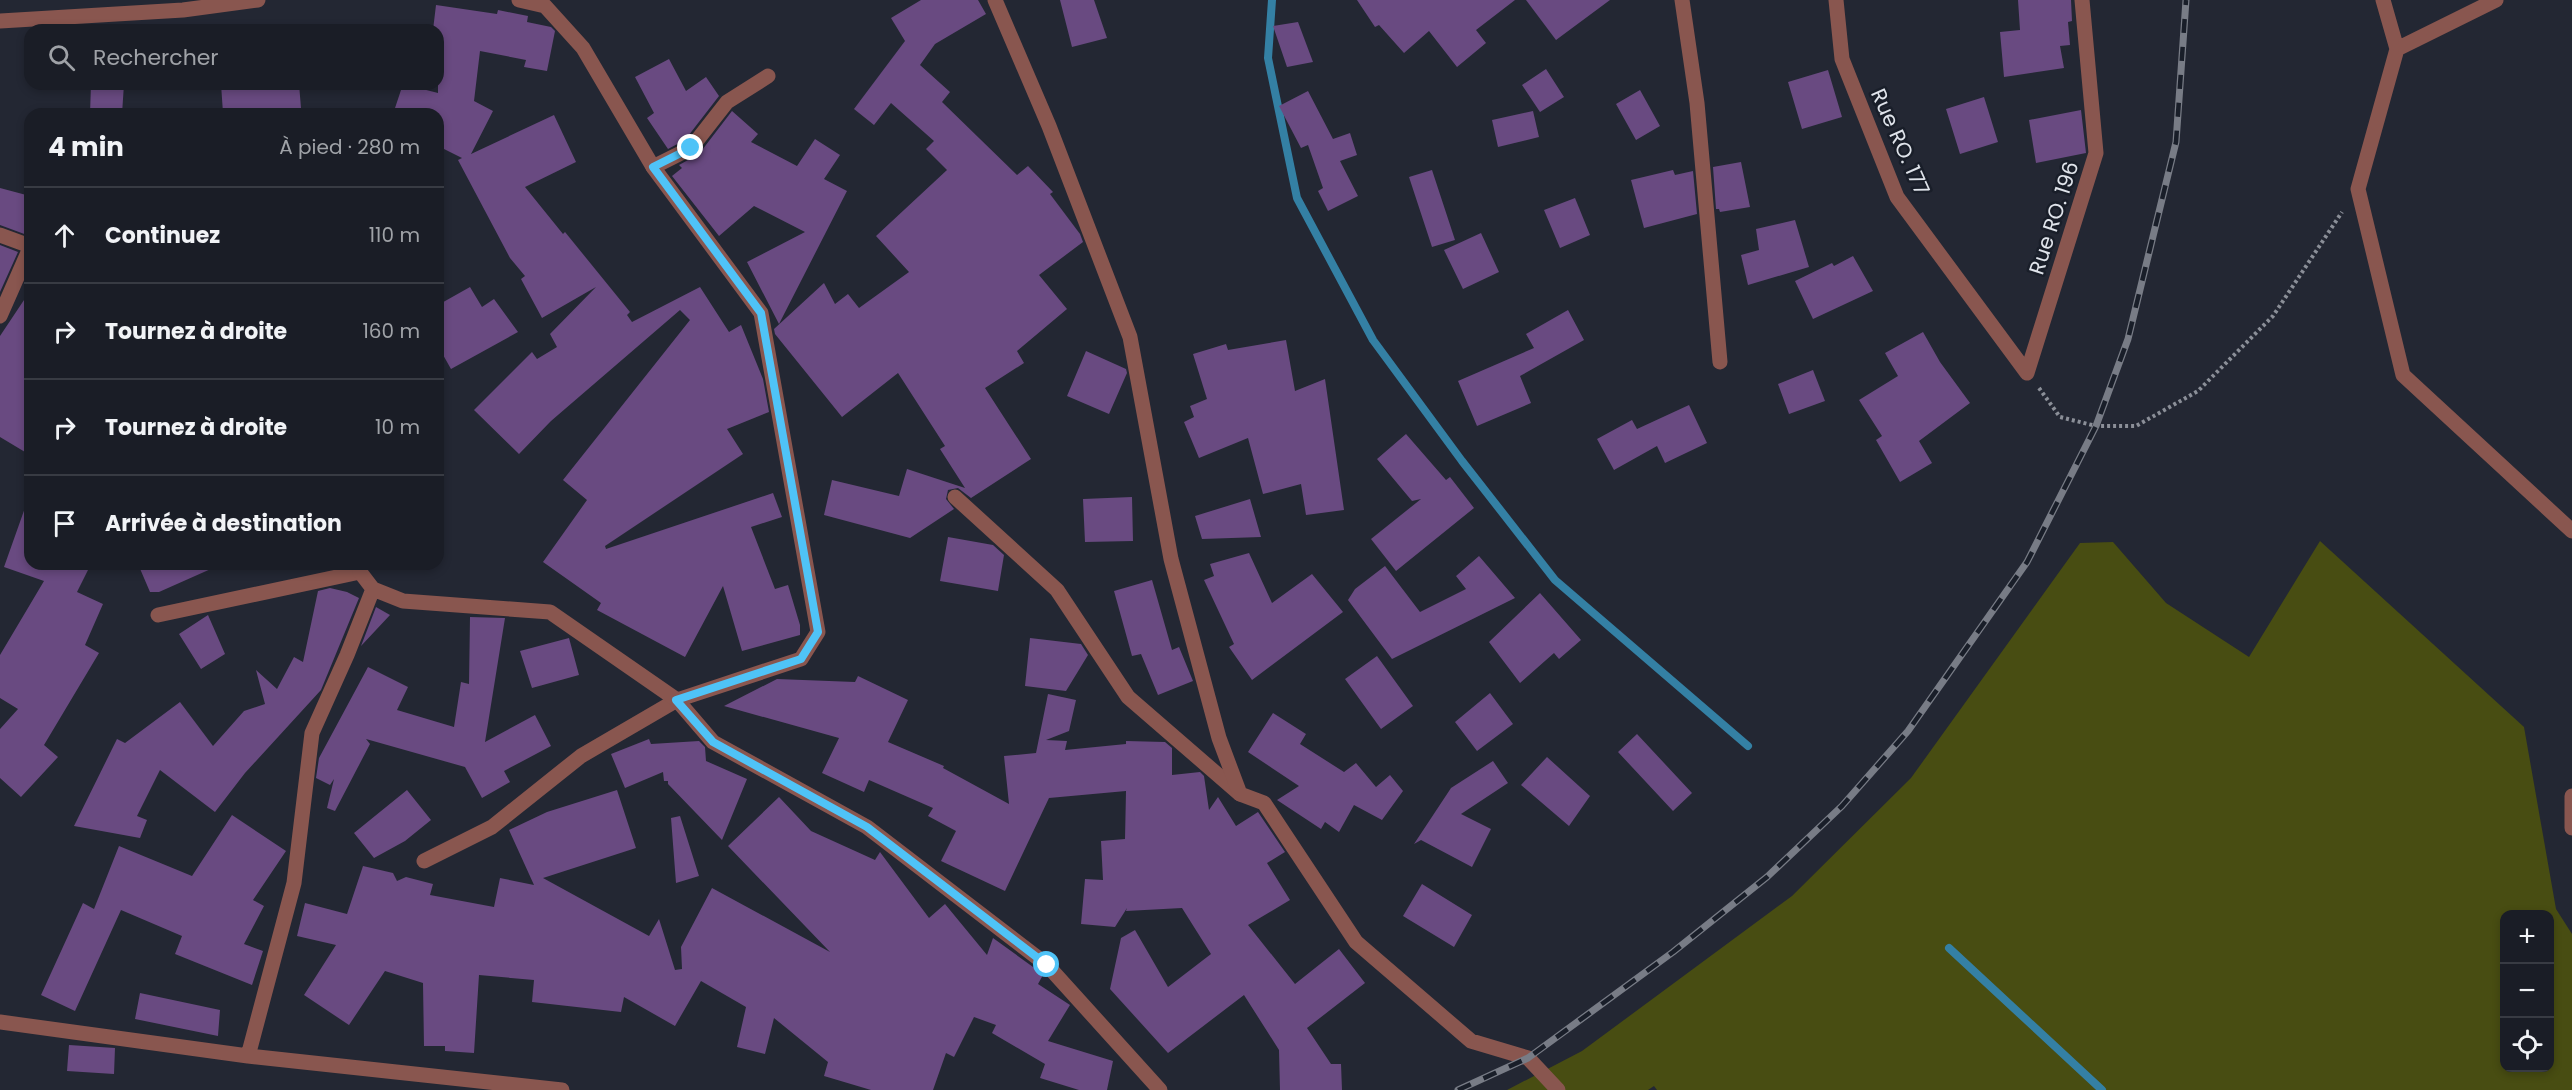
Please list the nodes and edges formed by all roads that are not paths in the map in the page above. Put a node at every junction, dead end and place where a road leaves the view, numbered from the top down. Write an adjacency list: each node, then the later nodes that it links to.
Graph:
1 (258, 0): 9 (street)
2 (519, 0): 13 (street)
3 (995, 0): 27 (street)
4 (1682, 0): 18 (street)
5 (1836, 0): 19 (street, Rue RO. 177)
6 (2082, 0): 19 (street, Rue RO. 196)
7 (2383, 0): 11 (street)
8 (2496, 0): 11 (street)
9 (184, 5): 10 (street)
10 (0, 21)
11 (2397, 49): 21 (street)
12 (768, 76): 13 (street)
13 (653, 167): 26 (street)
14 (0, 235): 15 (street)
15 (24, 245)
16 (24, 261): 17 (street)
17 (0, 316)
18 (1720, 362)
19 (2027, 373)
20 (955, 497): 27 (street)
21 (2572, 531)
22 (351, 570): 25 (street)
23 (361, 570): 24 (street)
24 (373, 589): 26 (street); 32 (street)
25 (158, 615)
26 (676, 700): 30 (street); 34 (street)
27 (1240, 794): 35 (street)
28 (2572, 796): 29 (street)
29 (2572, 828)
30 (424, 861)
31 (0, 1022): 32 (street)
32 (248, 1056): 33 (street)
33 (562, 1090)
34 (1160, 1090)
35 (1558, 1090)

